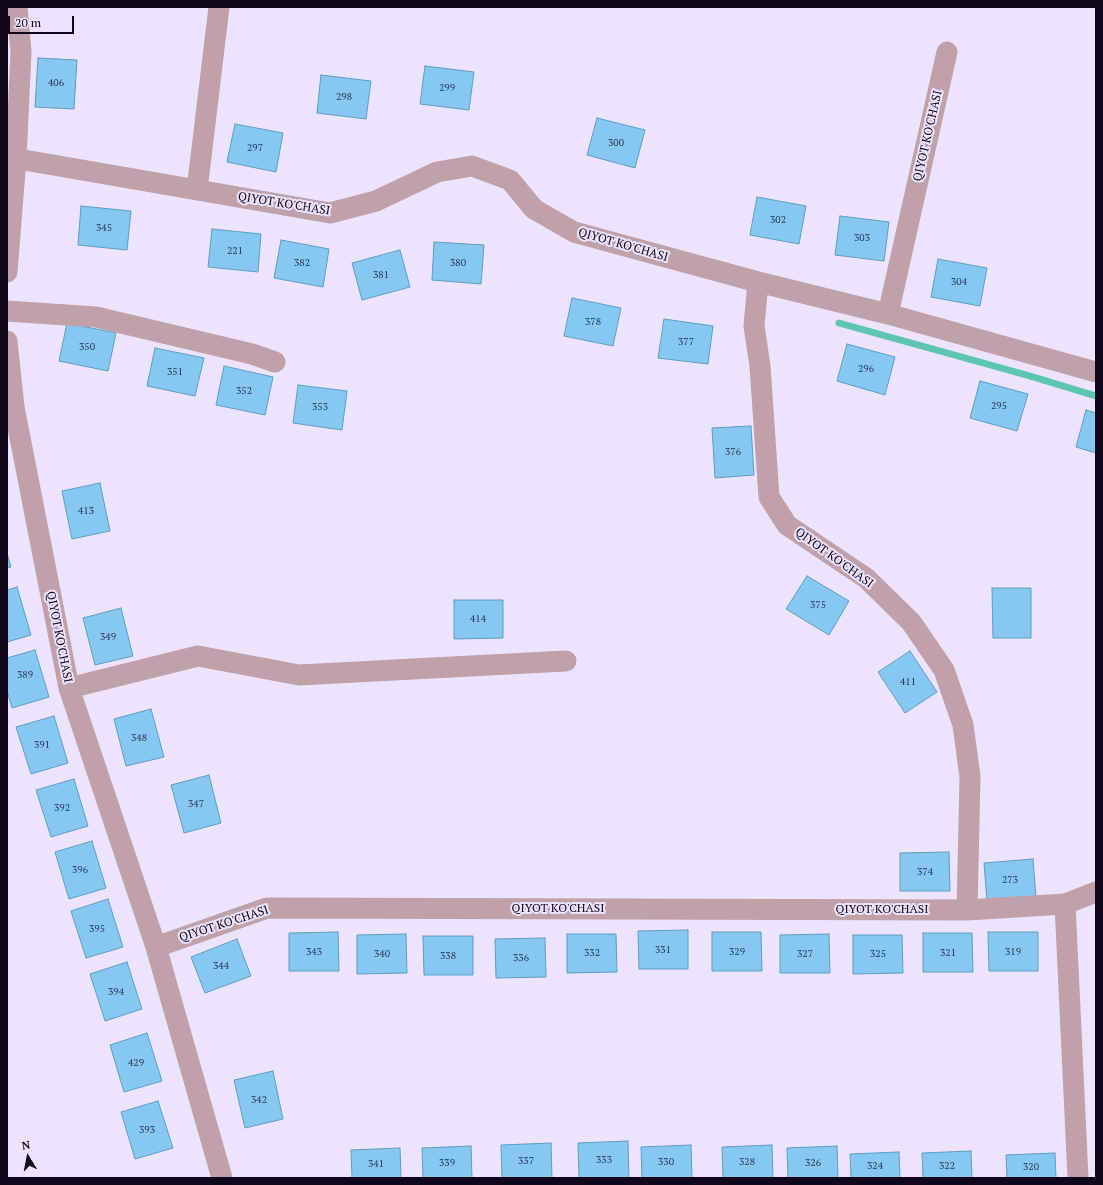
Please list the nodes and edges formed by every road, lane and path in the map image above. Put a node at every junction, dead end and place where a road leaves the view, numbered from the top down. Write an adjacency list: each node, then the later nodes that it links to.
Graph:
1 (17, 7): 4 (street)
2 (219, 7): 5 (street)
3 (947, 52): 9 (street, QIYOT KO'CHASI)
4 (11, 158): 5 (street, QIYOT KO'CHASI); 6 (street)
5 (197, 190): 7 (street, QIYOT KO'CHASI)
6 (7, 272)
7 (758, 282): 9 (street, QIYOT KO'CHASI); 17 (street, QIYOT KO'CHASI)
8 (7, 311): 11 (street)
9 (888, 314): 12 (street, QIYOT KO'CHASI)
10 (7, 341): 14 (street, QIYOT KO'CHASI)
11 (274, 362)
12 (1096, 372)
13 (566, 661): 14 (street)
14 (69, 688): 18 (street, QIYOT KO'CHASI)
15 (1096, 892): 16 (street, QIYOT KO'CHASI)
16 (1065, 904): 17 (street, QIYOT KO'CHASI); 20 (street)
17 (966, 910): 18 (street, QIYOT KO'CHASI)
18 (156, 947): 19 (street, QIYOT KO'CHASI)
19 (222, 1178)
20 (1078, 1178)

